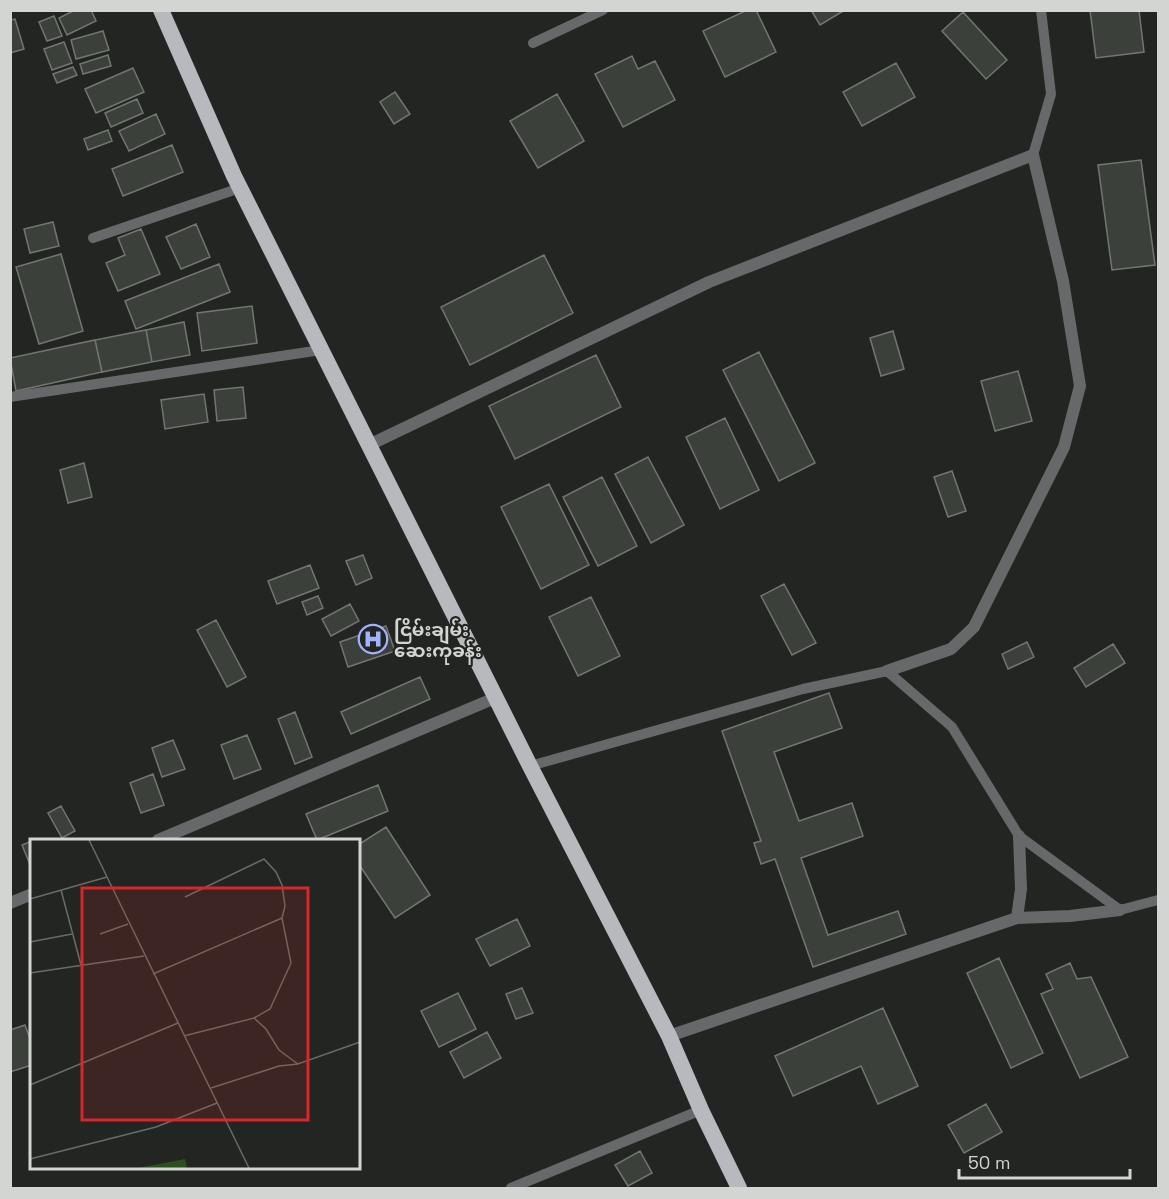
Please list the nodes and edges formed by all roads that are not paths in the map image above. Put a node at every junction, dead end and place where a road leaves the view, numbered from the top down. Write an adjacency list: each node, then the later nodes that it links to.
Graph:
1 (161, 10): 6 (highway)
2 (603, 10): 4 (lane)
3 (1041, 10): 5 (lane)
4 (533, 43)
5 (1033, 155): 10 (street); 11 (street)
6 (240, 188): 7 (lane); 8 (highway)
7 (93, 238)
8 (321, 350): 9 (lane); 10 (highway)
9 (10, 397)
10 (369, 445): 12 (highway)
11 (887, 671): 13 (lane); 14 (lane)
12 (495, 698): 13 (highway); 15 (street)
13 (530, 766): 21 (highway)
14 (1019, 836): 19 (lane); 20 (street)
15 (160, 839)
16 (30, 895): 18 (street)
17 (1158, 900): 19 (lane)
18 (10, 903)
19 (1120, 910): 20 (street)
20 (1017, 918): 21 (street)
21 (669, 1036): 22 (highway)
22 (701, 1110): 23 (lane); 24 (highway)
23 (511, 1188)
24 (739, 1188)

